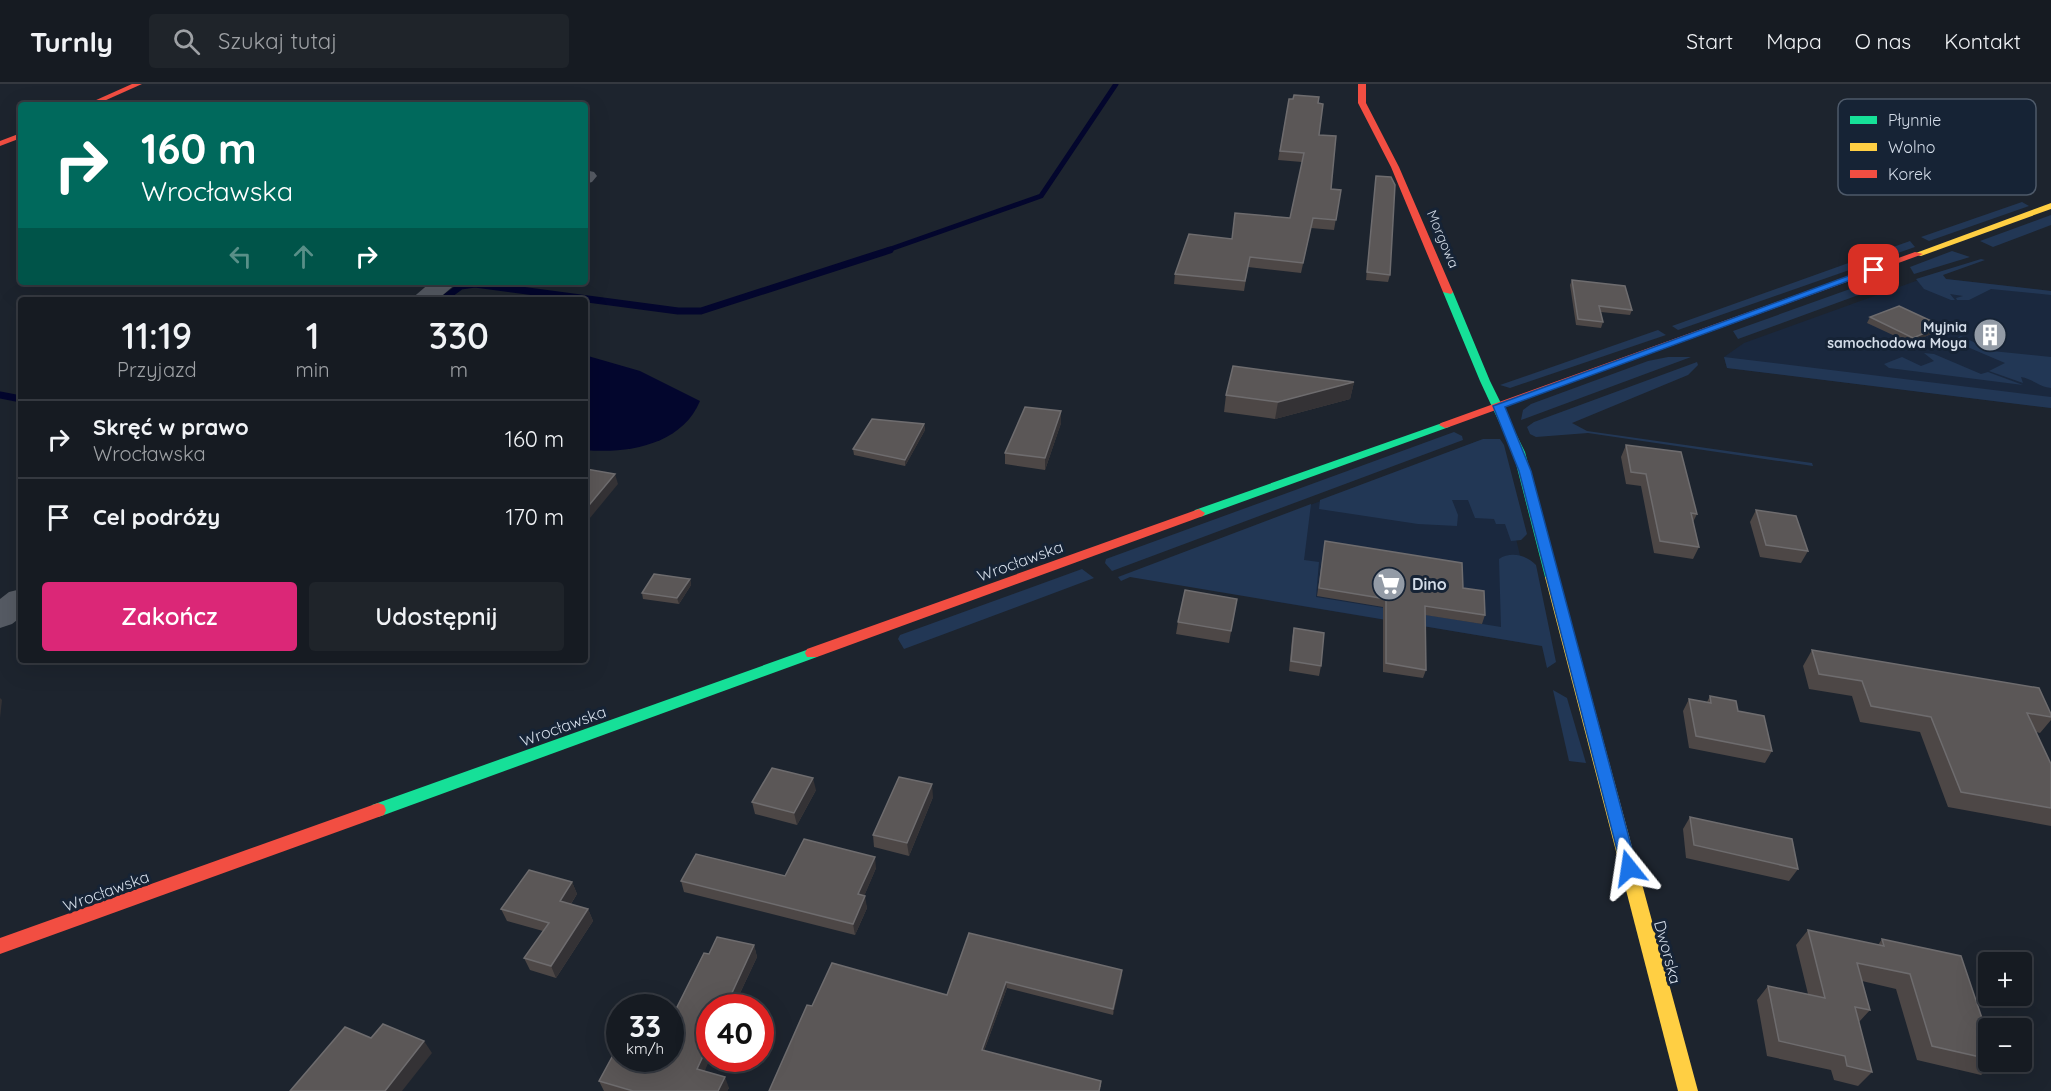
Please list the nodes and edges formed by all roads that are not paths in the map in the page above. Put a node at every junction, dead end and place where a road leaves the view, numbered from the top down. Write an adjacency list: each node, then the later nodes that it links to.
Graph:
1 (138, 84): 3 (street)
2 (1362, 84): 9 (street, Morgowa)
3 (96, 102)
4 (18, 136): 5 (street)
5 (0, 144)
6 (2051, 207): 9 (street, Wrocławska)
7 (442, 285): 8 (street)
8 (426, 297)
9 (1498, 406): 12 (street, Wrocławska); 13 (street, Dworska)
10 (18, 602): 11 (street)
11 (0, 616)
12 (0, 946)
13 (1688, 1091)

